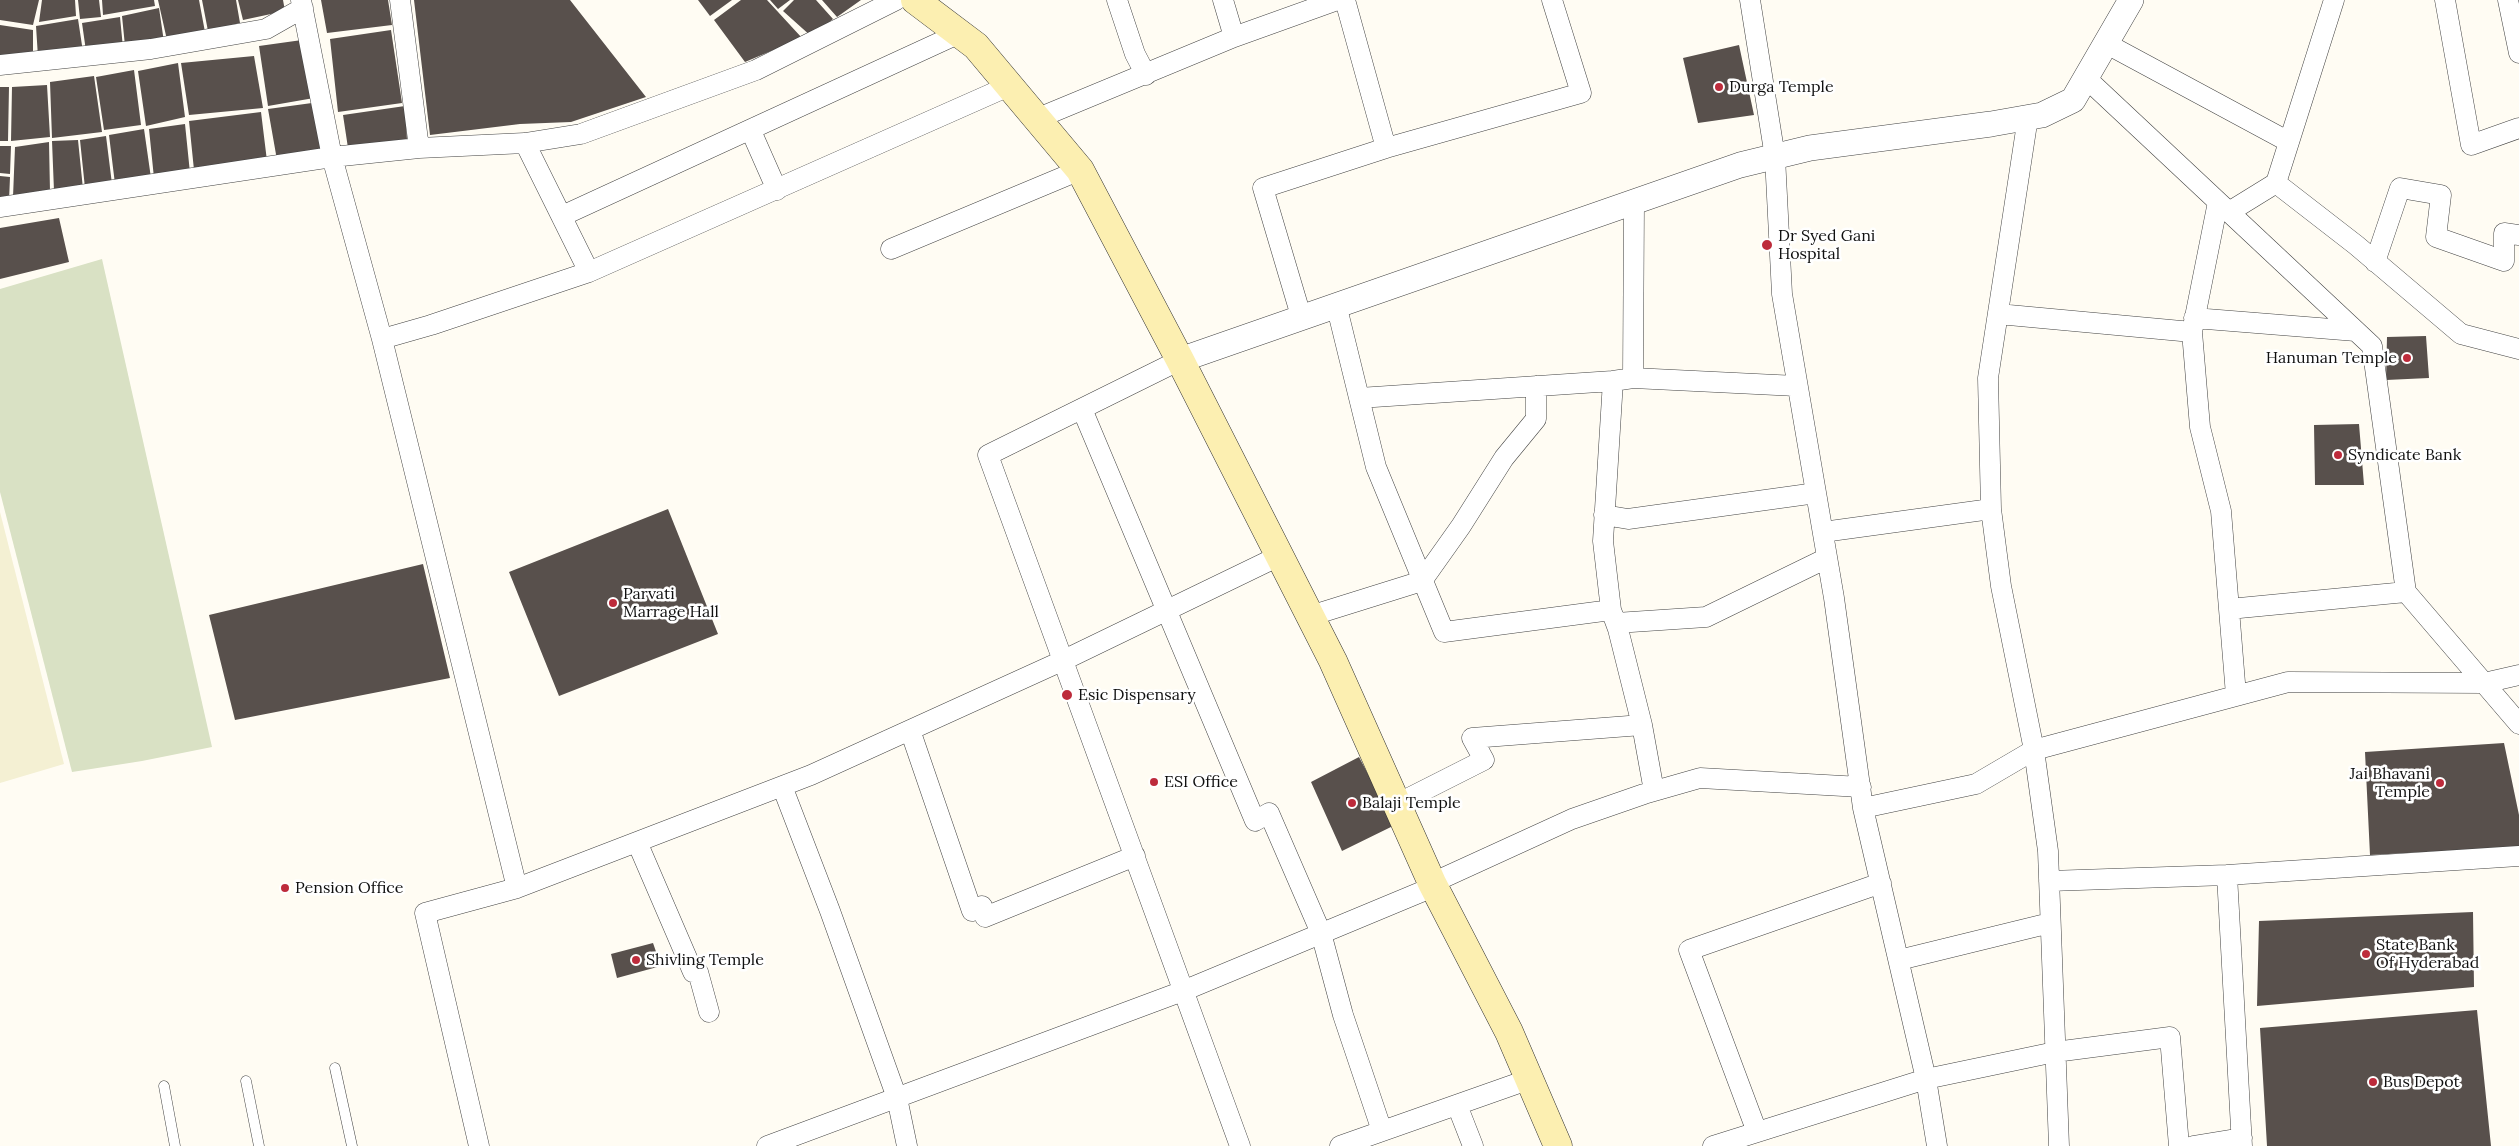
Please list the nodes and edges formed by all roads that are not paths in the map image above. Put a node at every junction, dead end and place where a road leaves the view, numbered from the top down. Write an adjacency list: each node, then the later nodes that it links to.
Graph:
1 (400, 0): 29 (street)
2 (896, 0): 28 (street)
3 (915, 0): 15 (main road)
4 (1117, 0): 20 (street)
5 (1223, 0): 16 (street)
6 (1338, 0): 16 (street)
7 (1345, 0): 30 (street)
8 (1552, 0): 30 (street)
9 (1750, 0): 32 (street)
10 (2131, 0): 17 (street)
11 (2334, 0): 27 (street)
12 (2445, 0): 25 (street)
13 (2508, 0): 18 (street)
14 (302, 4): 19 (street); 31 (street)
15 (960, 33): 22 (main road); 26 (street)
16 (1234, 37): 20 (street)
17 (2107, 44): 21 (street); 27 (street)
18 (2519, 53)
19 (0, 65)
20 (1146, 75): 24 (street)
21 (2087, 79): 23 (street); 38 (street)
22 (1009, 86): 24 (main road); 35 (street)
23 (2028, 117): 32 (street); 45 (street)
24 (1036, 119): 33 (main road)
25 (2519, 128)
26 (750, 131): 35 (street); 39 (street)
27 (2289, 142): 34 (street)
28 (525, 143): 29 (street); 39 (street)
29 (419, 148): 31 (street)
30 (1386, 148): 46 (street)
31 (332, 157): 37 (street); 49 (street)
32 (1775, 157): 36 (street); 55 (street)
33 (1080, 170): 41 (street); 51 (main road)
34 (2276, 183): 38 (street); 42 (street)
35 (777, 190): 43 (street)
36 (1634, 202): 44 (street); 52 (street)
37 (0, 207)
38 (2224, 207): 47 (street); 48 (street)
39 (562, 216): 43 (street)
40 (2519, 235): 42 (street)
41 (891, 249)
42 (2375, 262): 50 (street)
43 (589, 272): 49 (street)
44 (1336, 304): 46 (street); 56 (street)
45 (1998, 314): 47 (street); 59 (street)
46 (1301, 316): 51 (street)
47 (2193, 325): 48 (street); 66 (street)
48 (2356, 331): 65 (street)
49 (382, 339): 90 (street)
50 (2519, 349)
51 (1180, 360): 57 (street); 62 (main road)
52 (1633, 378): 53 (street); 55 (street)
53 (1613, 381): 54 (street); 60 (street)
54 (1536, 386): 56 (street); 64 (street)
55 (1798, 386): 58 (street)
56 (1359, 398): 64 (street)
57 (1082, 408): 67 (street); 70 (street)
58 (1816, 493): 60 (street); 61 (street)
59 (1990, 509): 61 (street); 77 (street)
60 (1604, 515): 69 (street)
61 (1822, 532): 63 (street)
62 (1279, 556): 67 (street); 68 (main road)
63 (1827, 558): 69 (street); 79 (street)
64 (1422, 581): 68 (street); 69 (street)
65 (2406, 592): 66 (street); 72 (street)
66 (2229, 609): 73 (street)
67 (1167, 610): 70 (street); 92 (street)
68 (1310, 616): 81 (main road)
69 (1613, 616): 75 (street)
70 (1064, 660): 76 (street); 84 (street)
71 (2519, 676): 72 (street)
72 (2484, 683): 73 (street); 74 (street)
73 (2236, 695): 77 (street)
74 (2519, 724)
75 (1642, 725): 80 (street); 81 (street)
76 (910, 730): 78 (street); 84 (street)
77 (2034, 750): 82 (street); 87 (street)
78 (782, 786): 83 (street); 102 (street)
79 (1861, 787): 80 (street); 82 (street)
80 (1654, 791): 89 (street)
81 (1395, 805): 89 (main road)
82 (1863, 808): 88 (street)
83 (637, 842): 90 (street); 95 (street)
84 (1135, 856): 94 (street)
85 (2519, 856): 86 (street)
86 (2227, 875): 87 (street); 106 (street)
87 (2049, 881): 91 (street)
88 (1881, 883): 93 (street); 105 (street)
89 (1432, 885): 92 (street); 98 (main road)
90 (517, 888): 110 (street)
91 (2050, 923): 93 (street); 96 (street)
92 (1321, 933): 94 (street); 104 (street)
93 (1899, 960): 99 (street)
94 (1183, 991): 102 (street); 113 (street)
95 (709, 1012)
96 (2055, 1052): 99 (street); 119 (street); 120 (street)
97 (335, 1068): 109 (lane)
98 (1530, 1079): 103 (street); 116 (main road)
99 (1926, 1079): 105 (street); 118 (street)
100 (246, 1081): 108 (lane)
101 (164, 1086): 107 (lane)
102 (897, 1098): 111 (street); 112 (street)
103 (1457, 1105): 104 (street); 115 (street)
104 (1382, 1131): 114 (street)
105 (1757, 1132): 117 (street)
106 (2242, 1142): 121 (street)
107 (175, 1146)
108 (259, 1146)
109 (352, 1146)
110 (478, 1146)
111 (767, 1146)
112 (907, 1146)
113 (1240, 1146)
114 (1340, 1146)
115 (1473, 1146)
116 (1558, 1146)
117 (1713, 1146)
118 (1937, 1146)
119 (2059, 1146)
120 (2179, 1146)
121 (2193, 1146)

